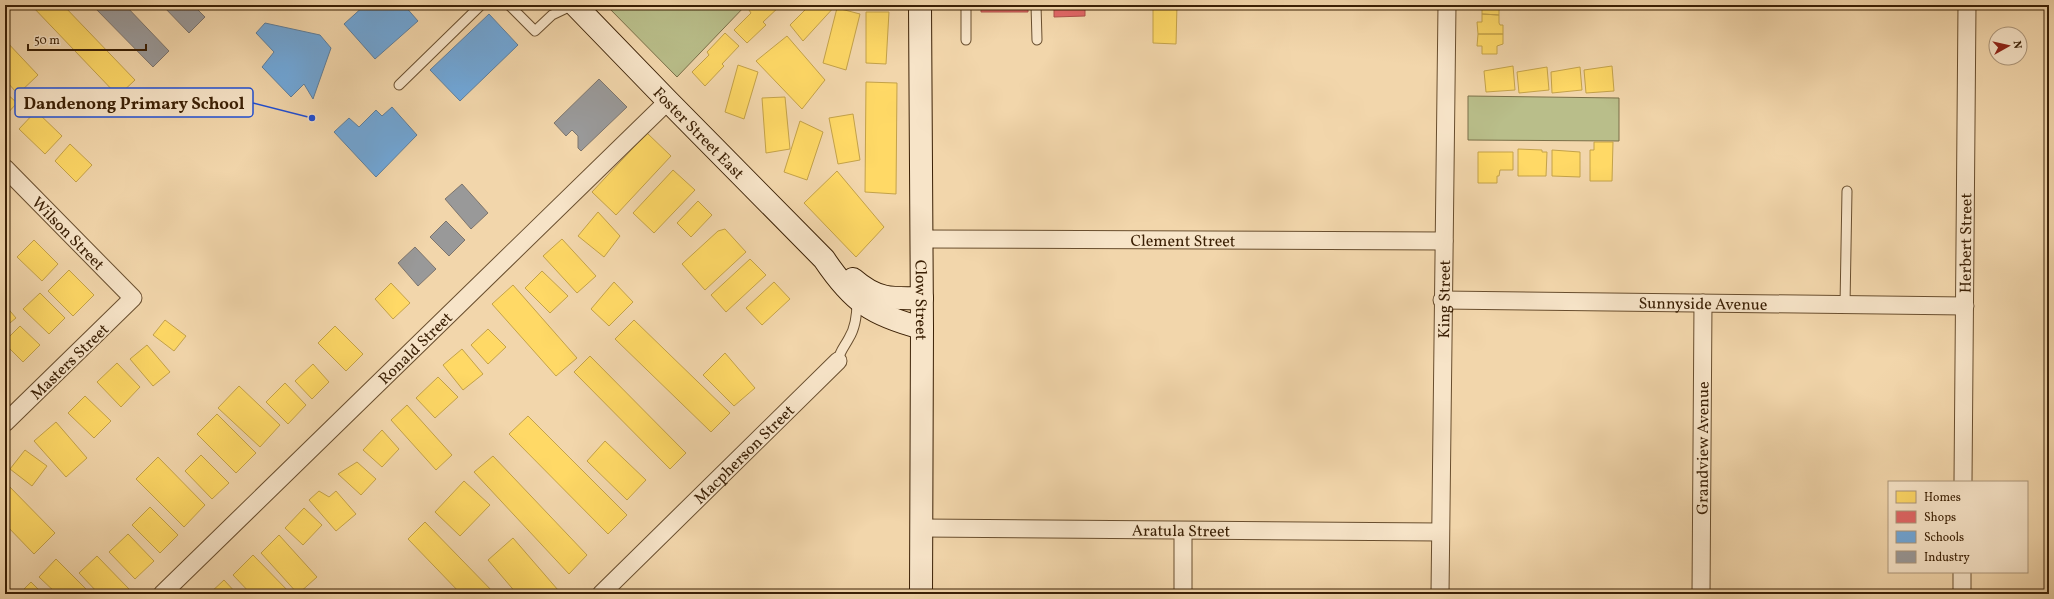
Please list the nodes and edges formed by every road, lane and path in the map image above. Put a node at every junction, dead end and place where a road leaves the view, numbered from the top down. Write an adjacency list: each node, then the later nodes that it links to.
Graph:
1 (481, 5): 11 (lane)
2 (509, 5): 3 (lane)
3 (574, 5): 12 (street, Foster Street East)
4 (920, 5): 15 (street, Clow Street)
5 (966, 5): 9 (lane)
6 (1036, 5): 10 (lane)
7 (1447, 5): 16 (street, King Street)
8 (1967, 5): 24 (street, Herbert Street)
9 (966, 40)
10 (1037, 40)
11 (399, 86)
12 (668, 101): 17 (street, Foster Street East); 33 (street, Ronald Street)
13 (5, 168): 19 (street, Wilson Street)
14 (1847, 191): 23 (lane)
15 (922, 239): 16 (street, Clement Street); 20 (street, Clow Street)
16 (1444, 241): 21 (street, King Street)
17 (824, 259): 18 (street, Foster Street East); 20 (street, Foster Street East)
18 (857, 297): 25 (street, Foster Street East); 26 (lane, Macpherson Street)
19 (133, 298): 27 (street, Masters Street)
20 (922, 298): 25 (street, Clow Street)
21 (1442, 300): 22 (street, Sunnyside Avenue); 31 (street, King Street)
22 (1703, 303): 23 (street, Sunnyside Avenue); 38 (street, Grandview Avenue)
23 (1845, 305): 24 (street, Sunnyside Avenue)
24 (1964, 306): 28 (street, Herbert Street)
25 (922, 328): 29 (street, Clow Street)
26 (838, 361): 34 (street, Macpherson Street)
27 (5, 423)
28 (1963, 481)
29 (922, 528): 30 (street, Aratula Street); 35 (street, Clow Street)
30 (1183, 531): 31 (street, Aratula Street); 36 (street)
31 (1439, 532): 37 (street, King Street)
32 (1962, 573): 39 (street)
33 (162, 594)
34 (601, 594)
35 (922, 594)
36 (1183, 594)
37 (1440, 594)
38 (1701, 594)
39 (1962, 594)

